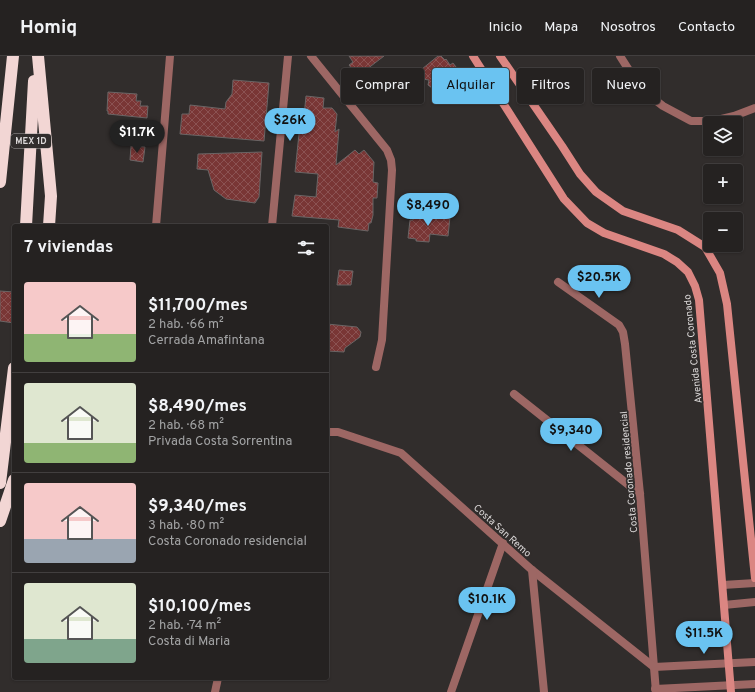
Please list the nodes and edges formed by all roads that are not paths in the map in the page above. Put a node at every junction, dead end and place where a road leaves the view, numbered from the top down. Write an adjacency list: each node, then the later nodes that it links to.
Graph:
1 (12, 56): 9 (highway); 11 (highway, MEX 1D)
2 (37, 56): 12 (highway, MEX 1D); 13 (highway)
3 (170, 56): 14 (street)
4 (288, 56): 15 (street)
5 (311, 56): 17 (street)
6 (473, 56): 29 (street, Avenida Costa Coronado)
7 (500, 56): 27 (street)
8 (620, 56): 10 (street)
9 (0, 106)
10 (755, 108)
11 (0, 182)
12 (26, 224)
13 (49, 224)
14 (156, 224)
15 (272, 224)
16 (558, 282): 23 (street, Costa Coronado residencial)
17 (376, 367)
18 (12, 384): 21 (highway)
19 (514, 394): 23 (street)
20 (329, 432): 25 (street, Costa San Remo)
21 (0, 483)
22 (12, 486): 24 (highway)
23 (640, 494): 34 (street, Costa Coronado residencial)
24 (0, 521)
25 (504, 543): 26 (street, Costa San Remo); 40 (street)
26 (532, 570): 34 (street, Costa San Remo); 41 (street)
27 (755, 578)
28 (755, 583): 29 (street)
29 (723, 585): 31 (street, Avenida Costa Coronado)
30 (755, 602): 31 (street)
31 (724, 604): 33 (street, Avenida Costa Coronado)
32 (755, 662): 33 (street)
33 (729, 663): 34 (street); 37 (street, Avenida Costa Coronado)
34 (654, 667): 38 (street, Costa Coronado residencial)
35 (218, 680): 39 (street)
36 (755, 684): 37 (street)
37 (731, 688): 38 (street)
38 (656, 690)
39 (215, 692)
40 (451, 692)
41 (544, 692)

